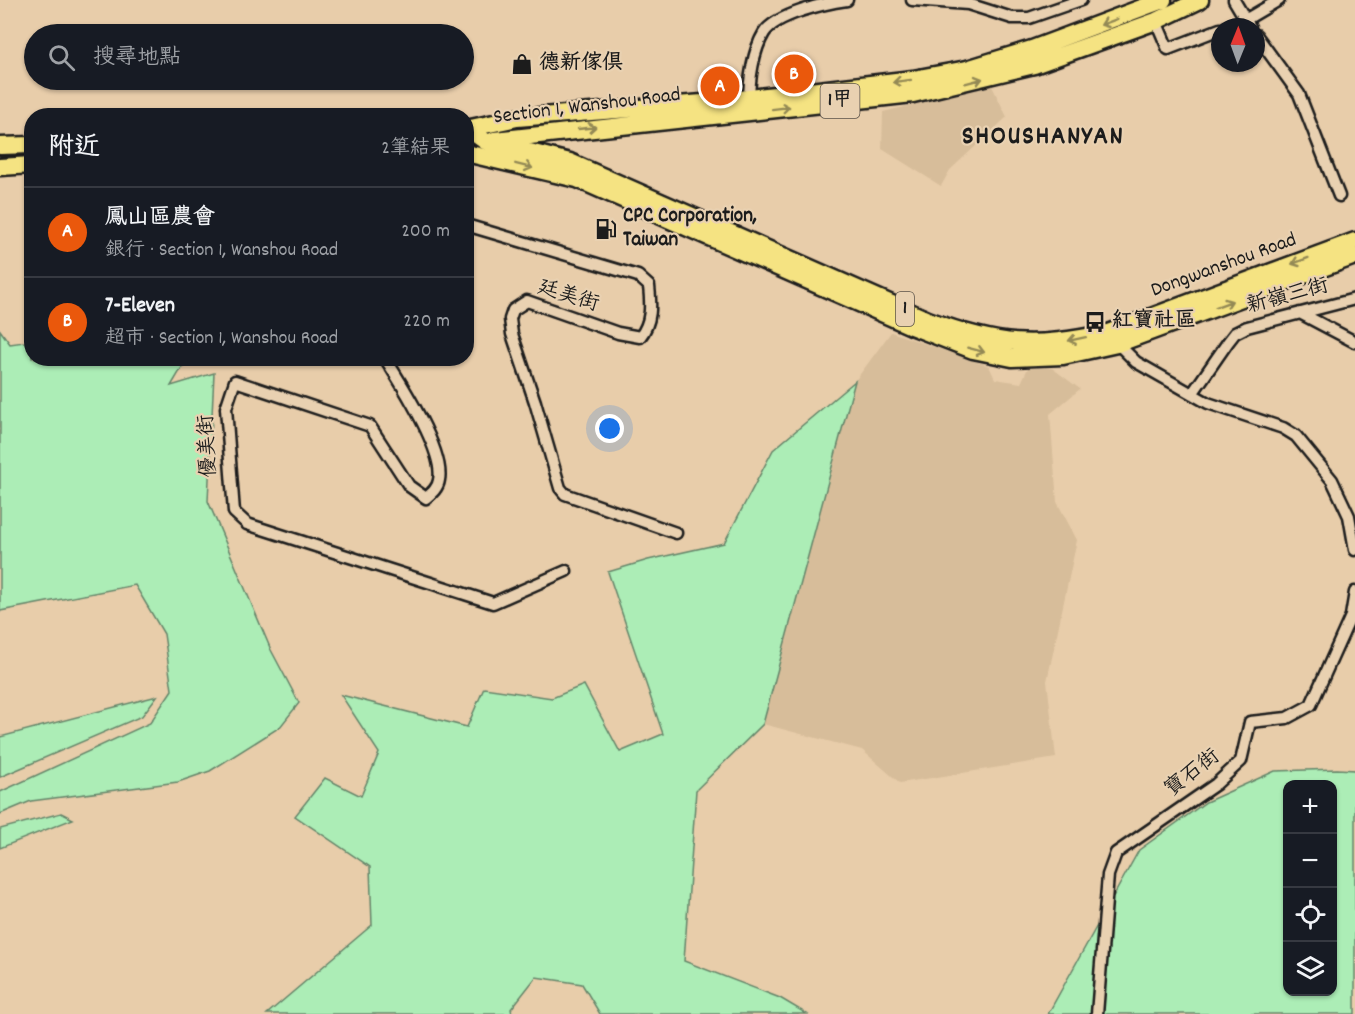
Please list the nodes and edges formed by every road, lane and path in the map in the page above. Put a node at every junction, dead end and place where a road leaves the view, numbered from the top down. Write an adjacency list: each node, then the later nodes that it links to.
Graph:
1 (847, 0): 13 (street)
2 (912, 0): 3 (street)
3 (1081, 0)
4 (1163, 0): 13 (main road, Section 1, Wanshou Road / 1甲, one-way to 13)
5 (1200, 0): 10 (main road, Section 1, Wanshou Road / 1甲)
6 (1234, 0): 8 (street)
7 (1279, 0): 9 (street)
8 (1245, 18)
9 (1255, 18)
10 (1156, 21): 11 (street); 13 (main road, Section 1, Wanshou Road / 1甲, one-way to 10)
11 (1211, 32)
12 (1265, 47): 24 (street)
13 (749, 105): 14 (main road, Section 1, Wanshou Road / 1甲, one-way to 13); 15 (main road, Section 1, Wanshou Road / 1甲)
14 (558, 131): 17 (main road, Section 1, Wanshou Road / 1甲); 21 (main road)
15 (474, 132)
16 (474, 137): 17 (main road, Dongwanshou Road / 1)
17 (485, 141): 21 (main road, Dongwanshou Road / 1)
18 (24, 145): 19 (main road)
19 (0, 146)
20 (474, 155): 30 (main road, Dongwanshou Road / 1, one-way to 30)
21 (561, 160): 30 (main road, Dongwanshou Road / 1, one-way to 21)
22 (24, 166): 23 (main road)
23 (0, 167)
24 (1340, 196)
25 (474, 227): 34 (street, 廷美街)
26 (1355, 241): 30 (main road, Dongwanshou Road / 1, one-way to 30)
27 (1355, 255): 30 (main road, Dongwanshou Road / 1, one-way to 27)
28 (1355, 299): 29 (street, 新嶺三街)
29 (1300, 313): 31 (street); 33 (street, 新嶺三街)
30 (1113, 338): 33 (street)
31 (1355, 342)
32 (389, 366): 36 (street, 優美街)
33 (1192, 394): 35 (street)
34 (676, 533)
35 (1355, 550)
36 (566, 571)
37 (1355, 592): 38 (street, 寶石街)
38 (1097, 1014)

